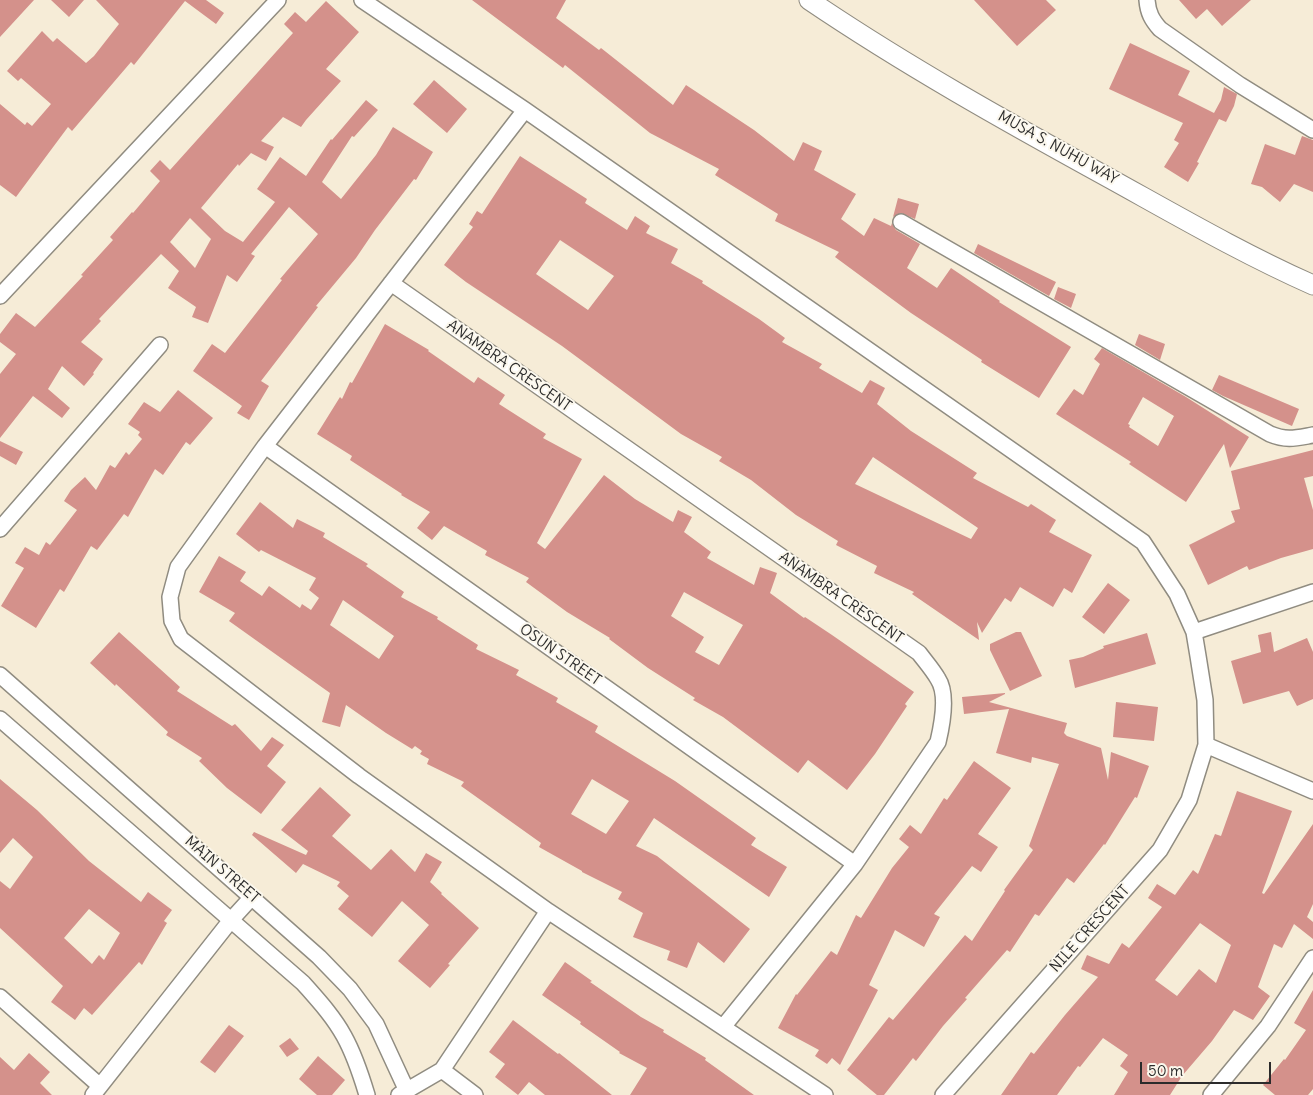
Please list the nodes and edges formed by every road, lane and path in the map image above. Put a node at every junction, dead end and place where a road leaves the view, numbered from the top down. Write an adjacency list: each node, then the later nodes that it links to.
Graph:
1 (278, 0): 10 (street)
2 (362, 0): 5 (street, NILE CRESCENT)
3 (809, 0): 9 (street, MUSA S. NUHU WAY)
4 (1147, 0): 6 (street)
5 (525, 110): 8 (street); 16 (street, NILE CRESCENT)
6 (1313, 130)
7 (901, 222): 12 (street)
8 (391, 283): 13 (street); 21 (street, ANAMBRA CRESCENT)
9 (1313, 285)
10 (0, 296)
11 (160, 345): 14 (street)
12 (1313, 435)
13 (265, 446): 21 (street, OSUN STREET); 23 (street)
14 (0, 529)
15 (1313, 592): 16 (street)
16 (1194, 632): 19 (street, NILE CRESCENT)
17 (0, 674): 22 (street, MAIN STREET)
18 (0, 719): 24 (street)
19 (1206, 745): 20 (street); 34 (street, NILE CRESCENT)
20 (1313, 791)
21 (854, 864): 27 (street, ANAMBRA CRESCENT)
22 (252, 897): 24 (street); 30 (street, MAIN STREET)
23 (548, 911): 27 (street); 28 (street)
24 (231, 920): 29 (street); 31 (street)
25 (1313, 958): 35 (street)
26 (0, 997): 29 (street)
27 (723, 1027): 33 (street)
28 (442, 1070): 30 (street); 32 (street)
29 (96, 1090)
30 (404, 1094)
31 (367, 1095)
32 (475, 1095)
33 (825, 1095)
34 (943, 1095)
35 (1211, 1095)

